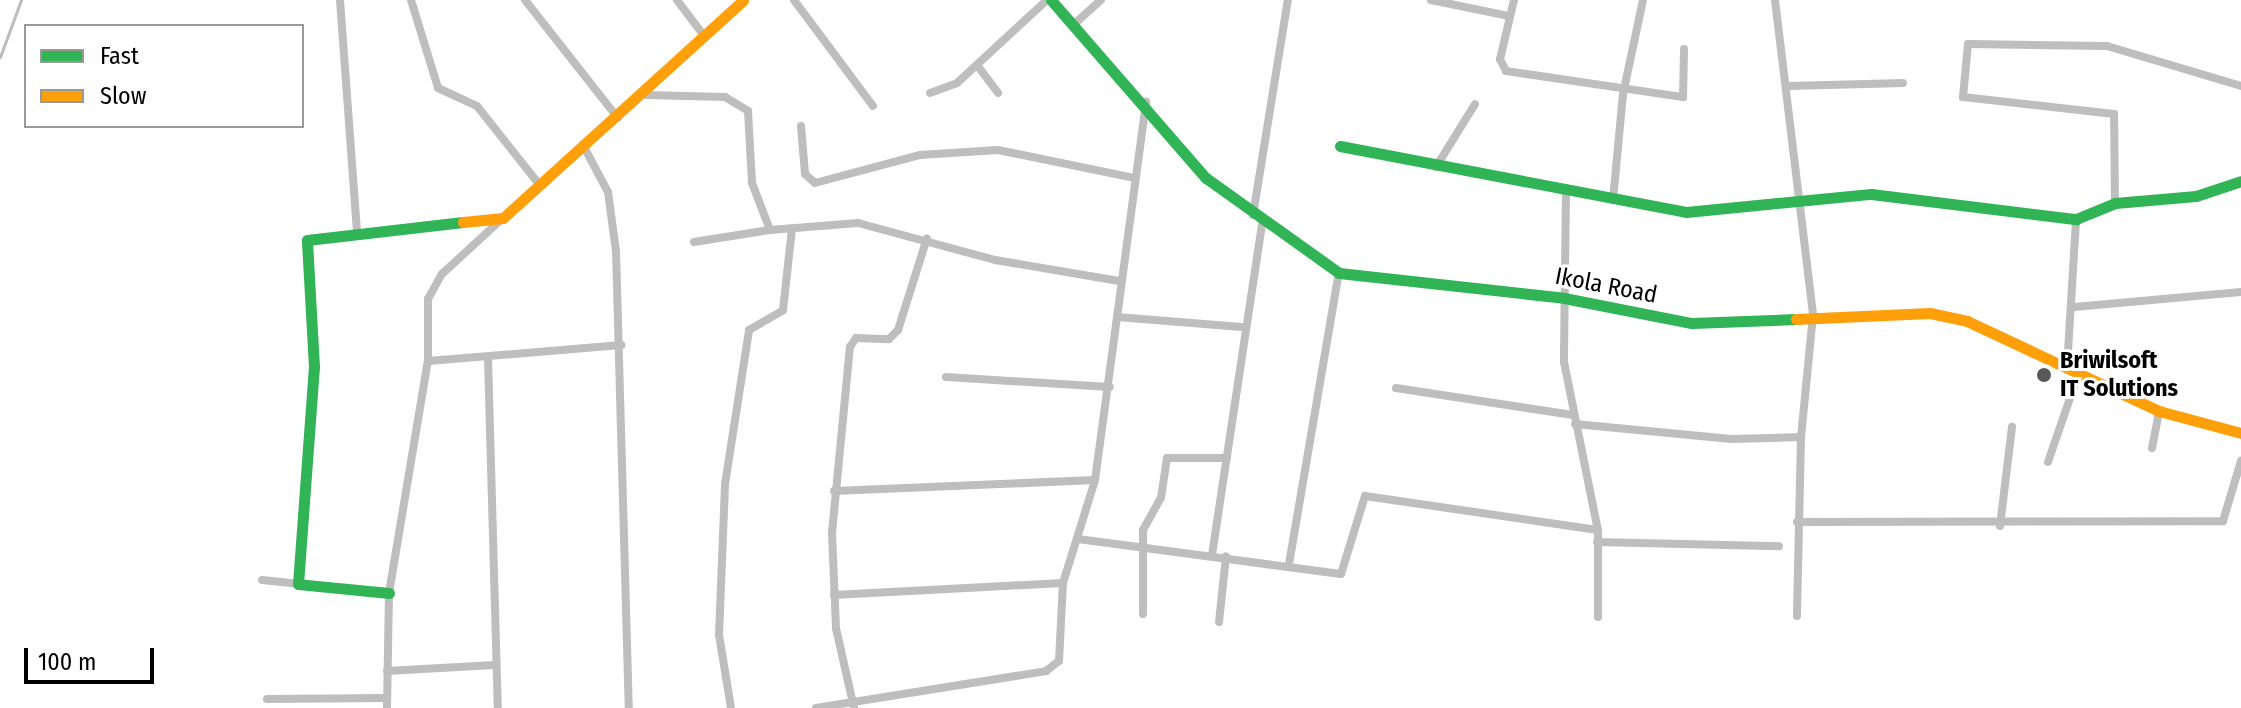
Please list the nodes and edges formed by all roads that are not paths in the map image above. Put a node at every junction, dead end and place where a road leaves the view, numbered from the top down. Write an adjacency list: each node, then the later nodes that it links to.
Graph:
1 (340, 0): 46 (street)
2 (411, 0): 36 (street)
3 (525, 0): 29 (street)
4 (677, 0): 16 (street)
5 (743, 0): 16 (street)
6 (794, 0): 28 (street)
7 (1049, 0): 15 (street, Ikola Road); 18 (street)
8 (1101, 0): 15 (street)
9 (1288, 0): 43 (street)
10 (1431, 0): 14 (street)
11 (1514, 0): 14 (street)
12 (1643, 0): 24 (street)
13 (1775, 0): 20 (street)
14 (1509, 16): 24 (street)
15 (1072, 26): 26 (street, Ikola Road)
16 (705, 37): 25 (street)
17 (1684, 49): 24 (street)
18 (977, 65): 22 (street); 23 (street)
19 (1903, 83): 20 (street)
20 (1789, 86): 38 (street)
21 (2241, 86): 40 (street)
22 (930, 93)
23 (998, 93)
24 (1623, 94): 39 (street)
25 (646, 95): 29 (street); 45 (street)
26 (1146, 101): 34 (street); 43 (street, Ikola Road)
27 (1475, 104): 33 (street)
28 (873, 106)
29 (618, 118): 31 (street)
30 (801, 126): 34 (street)
31 (583, 145): 36 (street); 57 (street)
32 (1340, 146): 33 (street)
33 (1436, 167): 37 (street)
34 (1135, 178): 50 (street)
35 (2241, 181): 40 (street)
36 (538, 183): 41 (street)
37 (1566, 191): 39 (street); 52 (street)
38 (1804, 199): 39 (street); 42 (street); 54 (street)
39 (1613, 200)
40 (2115, 203): 42 (street)
41 (503, 218): 46 (street); 59 (street)
42 (2076, 219): 53 (street)
43 (1257, 220): 49 (street, Ikola Road); 56 (street)
44 (792, 228): 45 (street); 47 (street); 102 (street)
45 (770, 230): 48 (street)
46 (357, 231): 88 (street)
47 (927, 238): 50 (street); 75 (street)
48 (694, 242)
49 (1339, 273): 52 (street, Ikola Road); 85 (street)
50 (1119, 281): 55 (street)
51 (2241, 292): 53 (street)
52 (1564, 298): 54 (street, Ikola Road); 66 (street)
53 (2074, 307): 60 (street)
54 (1813, 315): 60 (street, Ikola Road); 69 (street)
55 (1117, 317): 56 (street); 63 (street)
56 (1242, 327): 71 (street)
57 (621, 345): 58 (street); 101 (street)
58 (488, 358): 59 (street); 95 (street)
59 (428, 361): 89 (street)
60 (2067, 368): 61 (street, Ikola Road)
61 (2078, 375): 65 (street, Ikola Road); 73 (street)
62 (946, 377): 63 (street)
63 (1110, 387): 74 (street)
64 (1396, 388): 66 (street)
65 (2159, 411): 68 (street, Ikola Road); 70 (street)
66 (1574, 420): 69 (street); 78 (street)
67 (2012, 427): 77 (street)
68 (2241, 433)
69 (1801, 437): 76 (street)
70 (2152, 448)
71 (1227, 458): 81 (street); 83 (street)
72 (2241, 461): 77 (street)
73 (2048, 462)
74 (1095, 480): 75 (street); 79 (street)
75 (834, 491): 90 (street)
76 (1797, 522): 77 (street); 92 (street)
77 (2000, 526)
78 (1598, 530): 80 (street); 85 (street)
79 (1078, 539): 81 (street); 87 (street)
80 (1597, 542): 82 (street); 93 (street)
81 (1145, 545): 83 (street); 91 (street)
82 (1779, 546)
83 (1212, 555): 84 (street)
84 (1226, 556): 85 (street); 94 (street)
85 (1289, 564)
86 (262, 580): 88 (street)
87 (1063, 583): 90 (street); 99 (street)
88 (298, 584): 89 (street)
89 (389, 593): 96 (street)
90 (834, 595): 99 (street)
91 (1143, 614)
92 (1797, 616)
93 (1598, 617)
94 (1219, 622)
95 (495, 665): 96 (street); 100 (street)
96 (387, 671): 98 (street)
97 (267, 699): 98 (street)
98 (387, 703)
99 (853, 704): 103 (street)
100 (498, 708)
101 (629, 708)
102 (731, 708)
103 (816, 708)

